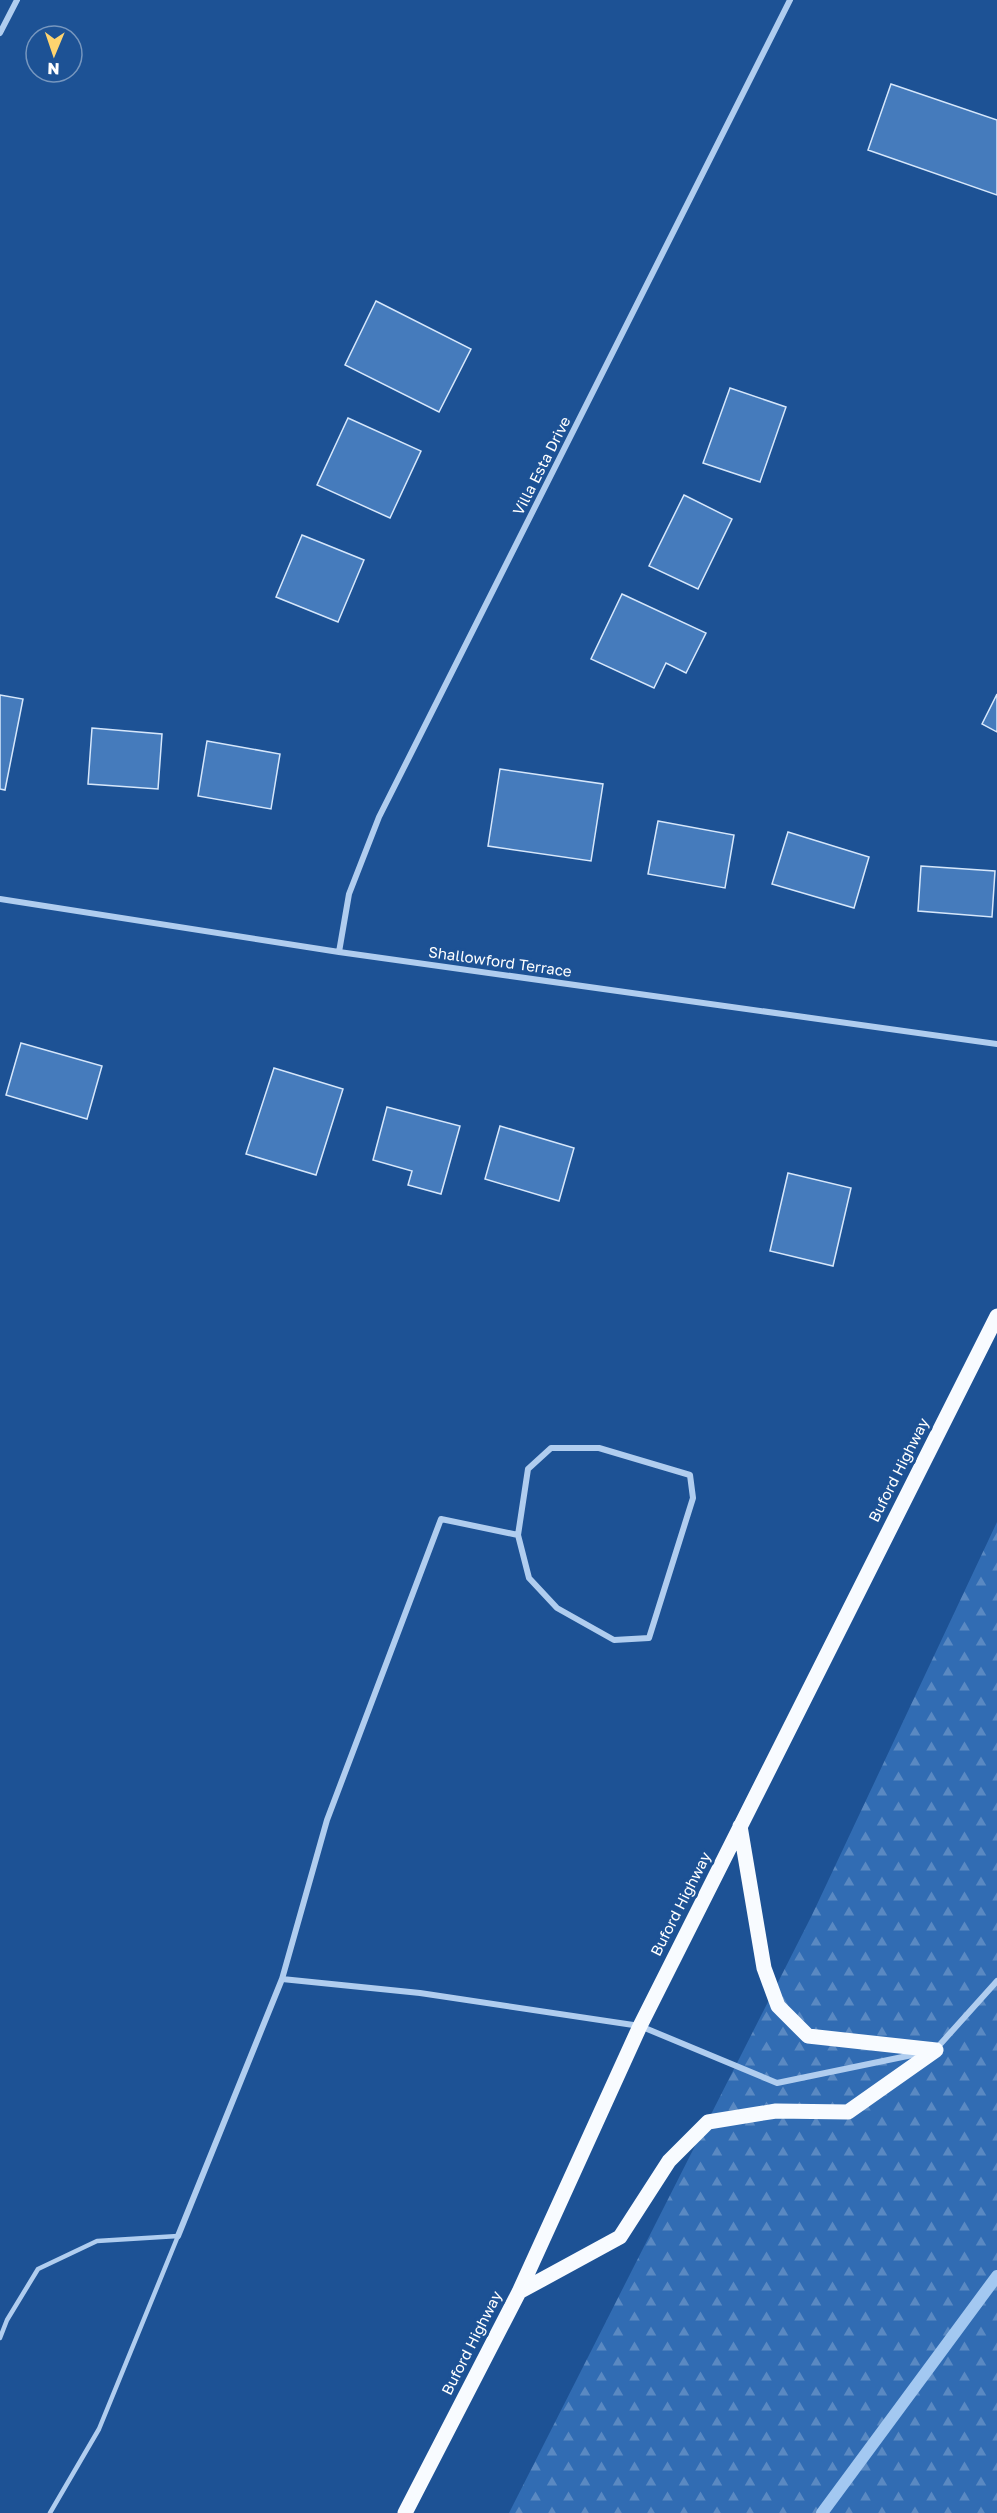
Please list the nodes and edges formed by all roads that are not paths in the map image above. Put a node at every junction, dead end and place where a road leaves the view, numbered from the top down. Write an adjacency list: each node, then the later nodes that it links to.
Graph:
1 (17, 0): 3 (street)
2 (790, 0): 5 (street, Villa Esta Drive)
3 (0, 33)
4 (0, 899): 5 (street, Shallowford Terrace)
5 (339, 952): 6 (street, Shallowford Terrace)
6 (997, 1044)
7 (997, 1316): 9 (main road, Buford Highway)
8 (518, 1534): 8 (street); 10 (street)
9 (740, 1826): 12 (main road, Buford Highway); 13 (main road)
10 (282, 1978): 12 (street); 14 (street)
11 (997, 1981): 13 (street)
12 (640, 2026): 13 (street); 15 (main road, Buford Highway)
13 (936, 2050): 15 (main road)
14 (178, 2236): 16 (lane); 17 (lane)
15 (519, 2292): 18 (main road, Buford Highway)
16 (0, 2338)
17 (50, 2513)
18 (405, 2513)

